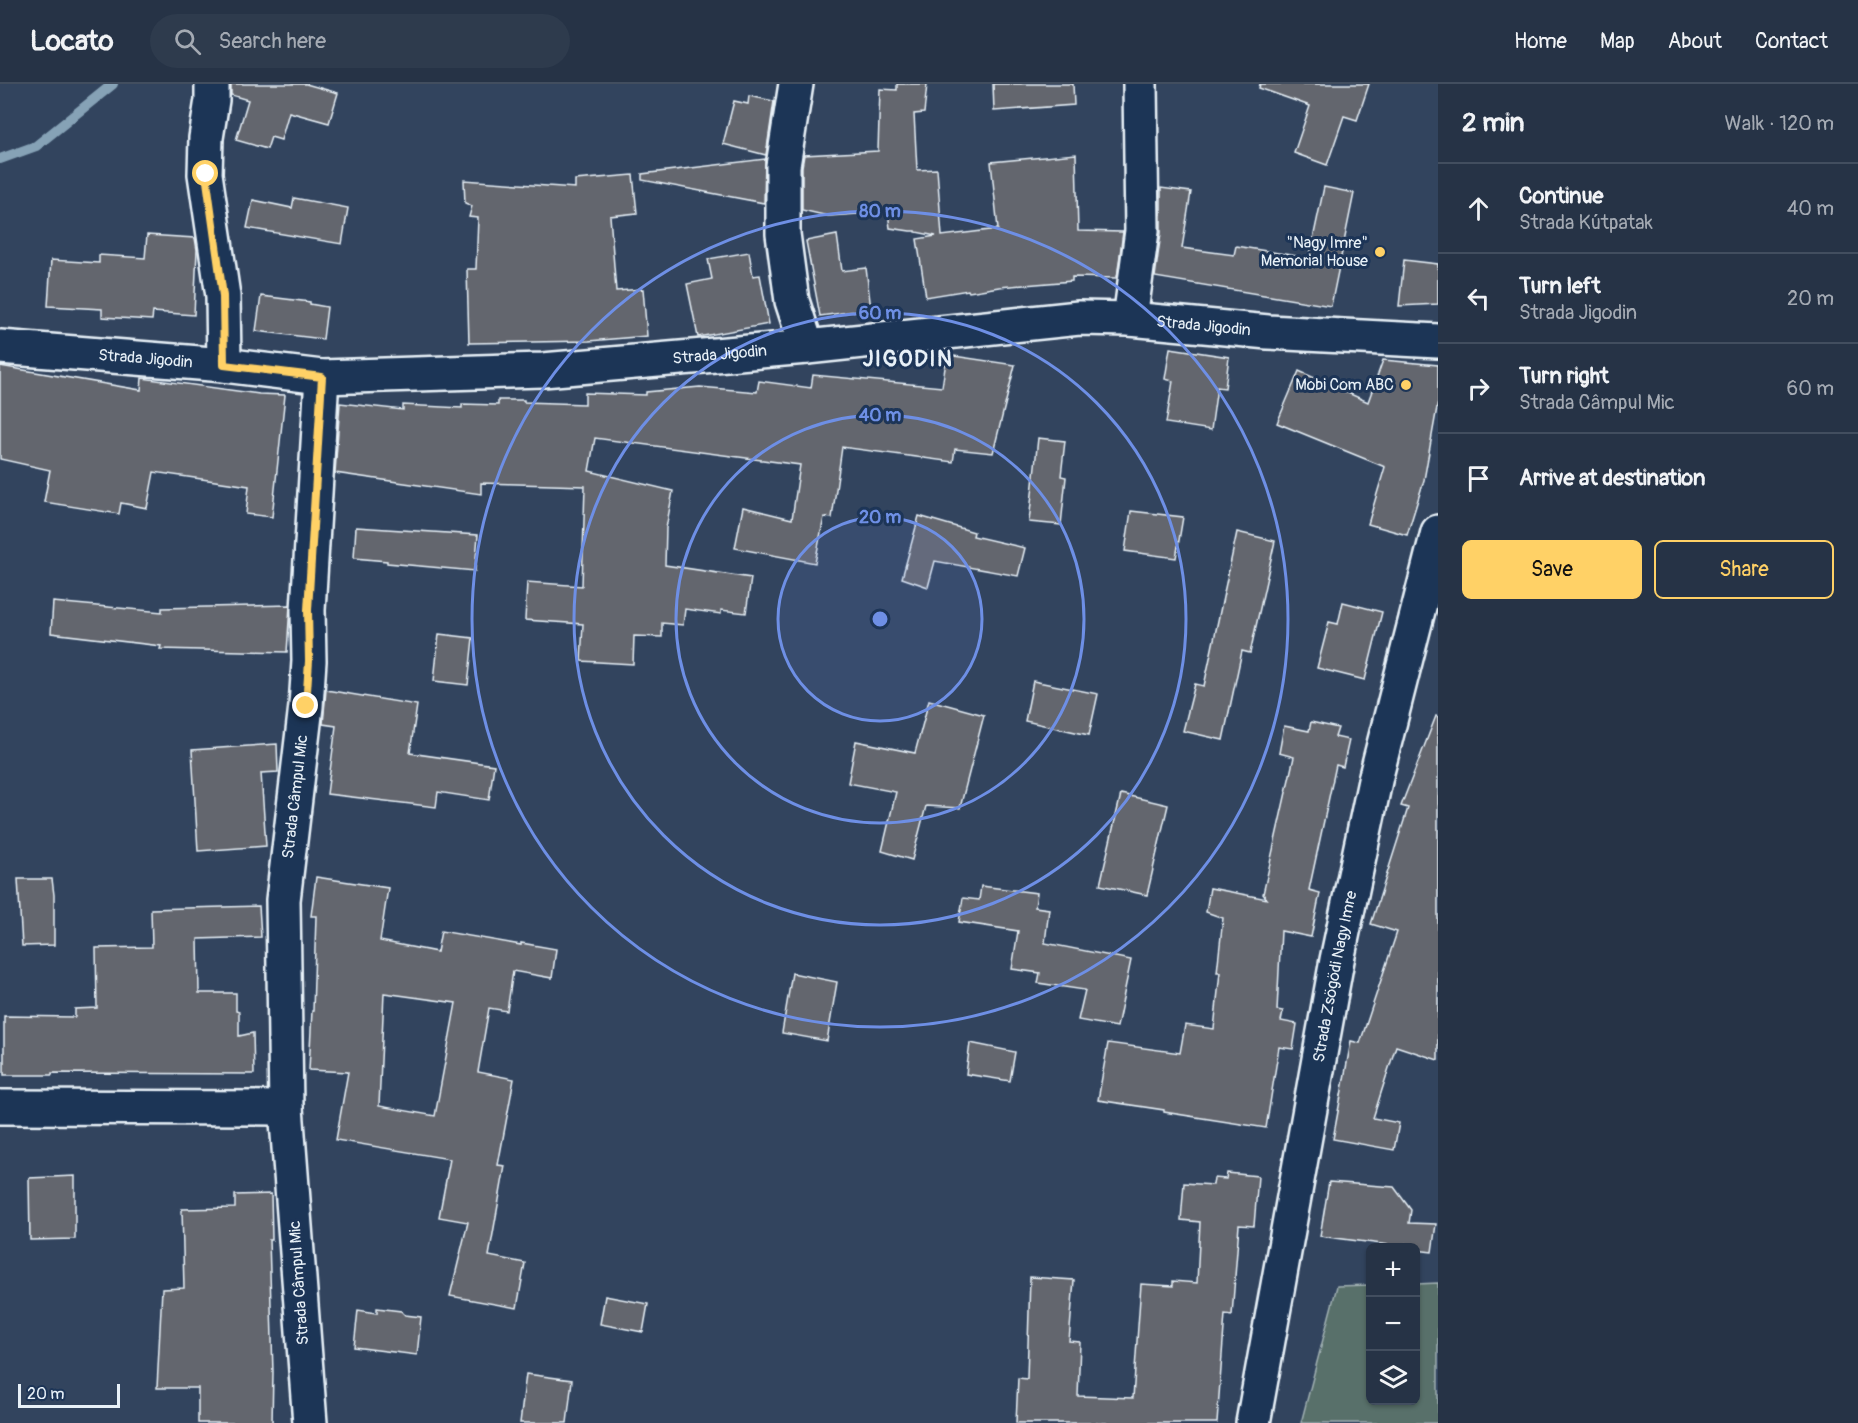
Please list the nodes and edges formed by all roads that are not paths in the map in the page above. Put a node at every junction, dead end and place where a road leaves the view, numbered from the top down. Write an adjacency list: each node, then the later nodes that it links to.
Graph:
1 (212, 84): 8 (street)
2 (796, 84): 7 (street)
3 (1140, 84): 4 (street)
4 (1130, 319): 5 (street, Strada Jigodin); 7 (street, Strada Jigodin)
5 (1438, 342)
6 (0, 347): 8 (street, Strada Jigodin)
7 (807, 347): 9 (street, Strada Jigodin)
8 (224, 365): 9 (street, Strada Jigodin)
9 (322, 377): 12 (street, Strada Câmpul Mic)
10 (1438, 532): 14 (street, Strada Zsögödi Nagy Imre)
11 (0, 1107): 12 (street)
12 (286, 1108): 13 (street, Strada Câmpul Mic)
13 (310, 1423)
14 (1253, 1423)

